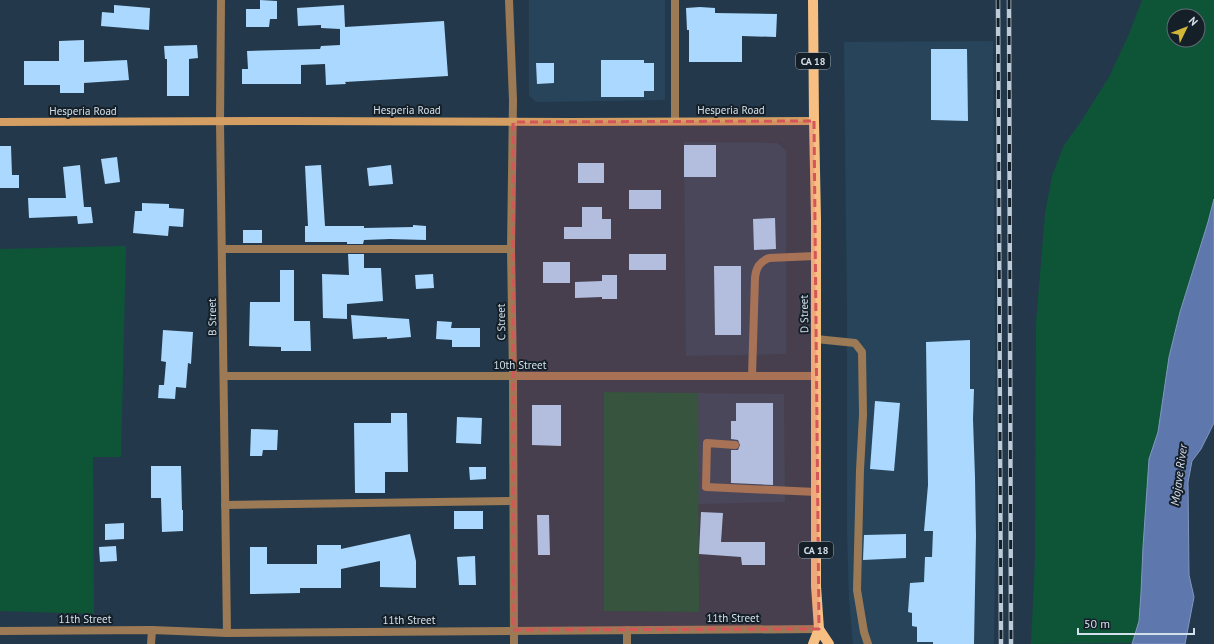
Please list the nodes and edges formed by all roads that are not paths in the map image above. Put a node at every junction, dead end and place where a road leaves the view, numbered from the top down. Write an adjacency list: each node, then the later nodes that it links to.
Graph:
1 (221, 0): 8 (street, B Street)
2 (509, 0): 9 (street, C Street)
3 (676, 0): 5 (street)
4 (813, 0): 6 (main road, D Street / CA 18)
5 (675, 121): 6 (main road, Hesperia Road); 9 (main road, Hesperia Road)
6 (814, 121): 12 (main road, D Street / CA 18)
7 (0, 122): 8 (main road, Hesperia Road)
8 (220, 122): 9 (main road, Hesperia Road); 10 (street, B Street)
9 (513, 122): 11 (street, C Street)
10 (222, 249): 11 (street); 14 (street, B Street)
11 (511, 249): 15 (street, C Street)
12 (815, 256): 13 (main road, D Street / CA 18); 16 (street)
13 (816, 339): 17 (main road, D Street / CA 18); 33 (street)
14 (224, 376): 15 (street, 10th Street); 21 (street, B Street)
15 (513, 376): 16 (street, 10th Street); 20 (street, C Street)
16 (752, 376): 17 (street, 10th Street)
17 (816, 376): 19 (main road, D Street / CA 18)
18 (735, 445): 19 (street)
19 (816, 492): 22 (main road, D Street / CA 18)
20 (513, 501): 21 (street); 24 (street, C Street)
21 (225, 505): 27 (street, B Street)
22 (819, 628): 25 (street, 11th Street); 31 (main road, D Street / CA 18); 32 (main road, D Street / CA 18)
23 (152, 630): 26 (street, 11th Street); 27 (street, 11th Street); 28 (street)
24 (513, 630): 25 (street, 11th Street); 27 (street, 11th Street); 29 (street, C Street)
25 (627, 630): 30 (street)
26 (0, 631)
27 (227, 633)
28 (151, 644)
29 (514, 644)
30 (627, 644)
31 (813, 644)
32 (828, 644)
33 (868, 644)

